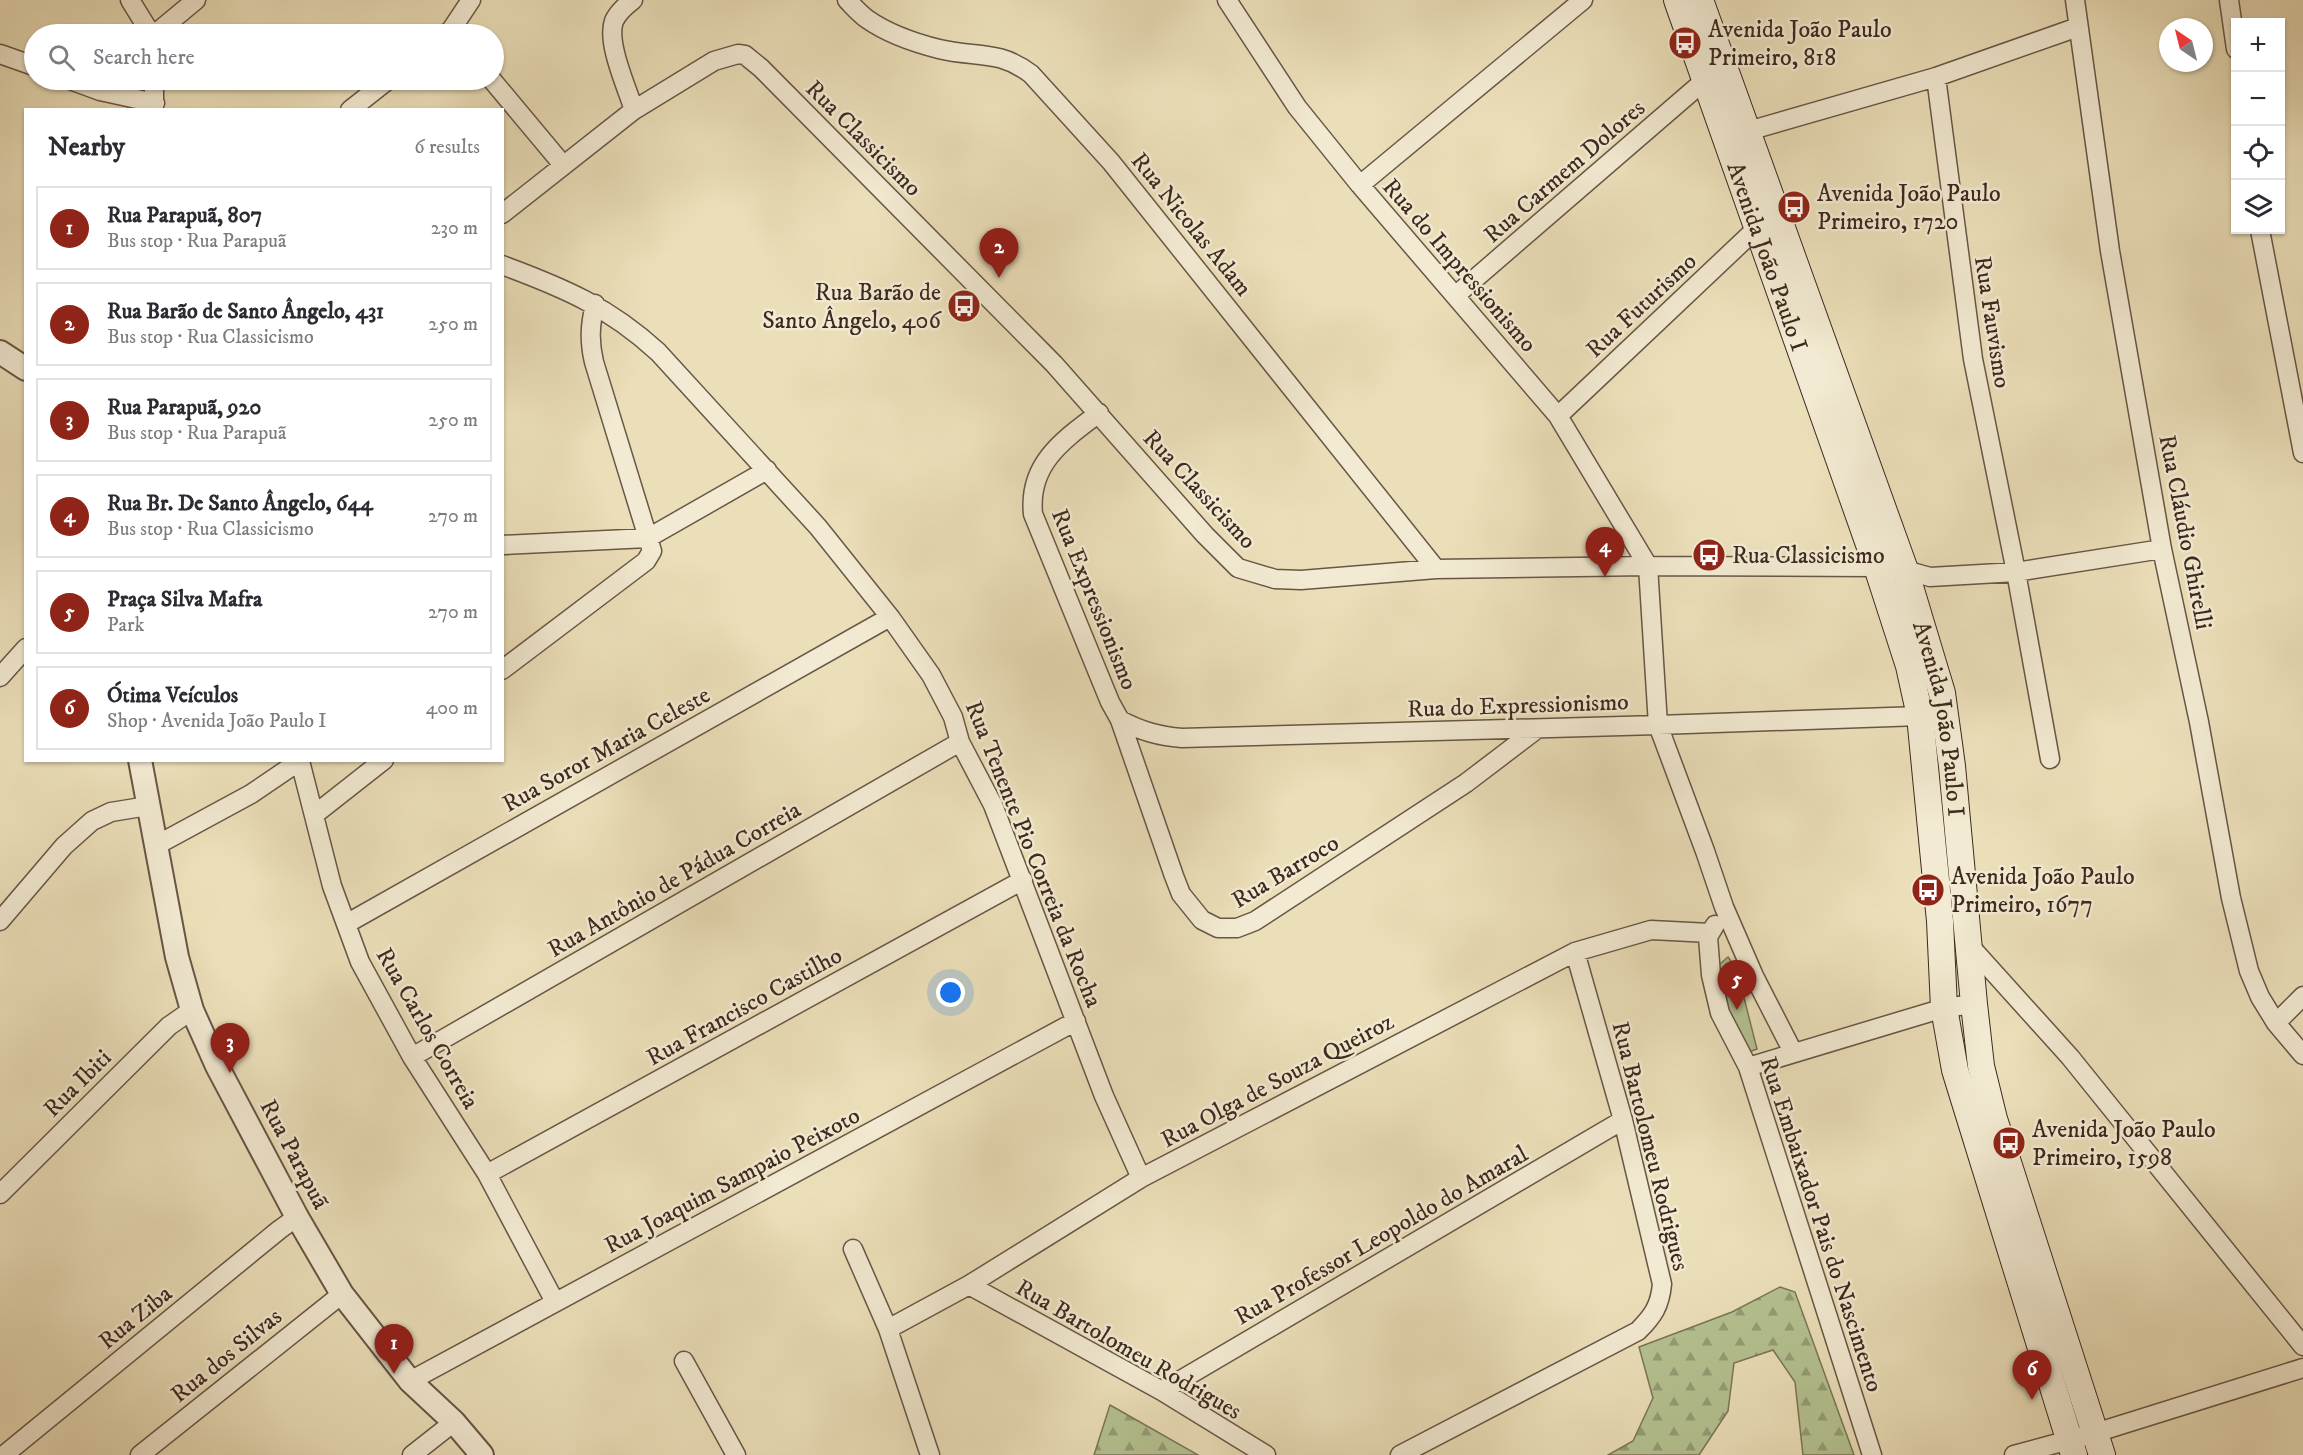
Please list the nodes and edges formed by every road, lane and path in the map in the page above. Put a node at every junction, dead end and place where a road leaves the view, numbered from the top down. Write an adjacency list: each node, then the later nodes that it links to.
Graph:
1 (130, 0): 13 (street)
2 (196, 0): 14 (street)
3 (471, 0): 15 (street)
4 (633, 0): 27 (street)
5 (847, 0): 48 (street, Rua Nicolas Adam)
6 (1227, 0): 30 (street, Rua do Impressionismo)
7 (1583, 0): 30 (street)
8 (1677, 0): 20 (main road, Avenida João Paulo I)
9 (1700, 0): 28 (main road, Avenida João Paulo I)
10 (2075, 0): 16 (street, Rua Cláudio Ghirelli)
11 (2229, 0): 12 (street)
12 (2231, 18)
13 (146, 24)
14 (166, 24)
15 (456, 24)
16 (2078, 27): 19 (street); 45 (street, Rua Cláudio Ghirelli)
17 (0, 54): 18 (street)
18 (24, 62)
19 (1936, 77): 28 (street); 50 (street, Rua Fauvismo)
20 (1704, 81): 32 (main road, Avenida João Paulo I); 35 (street, Rua Carmem Dolores)
21 (97, 90): 25 (street)
22 (154, 90): 25 (street)
23 (375, 90): 26 (street)
24 (500, 90): 29 (street)
25 (154, 106)
26 (353, 108)
27 (634, 110): 29 (street); 39 (street, Rua Classicismo)
28 (1748, 130): 49 (main road, Avenida João Paulo I)
29 (563, 165): 31 (street)
30 (1360, 185): 35 (street, Rua do Impressionismo)
31 (504, 212)
32 (1757, 228): 40 (street, Rua Futurismo); 47 (main road, Avenida João Paulo I)
33 (2261, 234): 41 (street)
34 (504, 266): 36 (street, Rua Tenente Pio Correia da Rocha)
35 (1455, 296): 40 (street, Rua do Impressionismo)
36 (595, 304): 42 (street, Rua Tenente Pio Correia da Rocha); 43 (street)
37 (0, 352): 38 (street)
38 (24, 368)
39 (1099, 413): 48 (street, Rua Classicismo); 56 (street, Rua Expressionismo)
40 (1558, 416): 46 (street, Rua do Impressionismo)
41 (2303, 453)
42 (767, 470): 43 (street); 51 (street, Rua Tenente Pio Correia da Rocha)
43 (648, 538): 44 (street); 53 (street)
44 (504, 545)
45 (2162, 549): 50 (street, Rua Classicismo); 81 (street, Rua Cláudio Ghirelli)
46 (1648, 566): 47 (street, Rua Classicismo); 48 (street, Rua Classicismo); 57 (street)
47 (1877, 567): 49 (street, Rua Classicismo); 55 (main road, Avenida João Paulo I)
48 (1436, 569)
49 (1905, 570): 50 (street, Rua Classicismo); 67 (main road, Avenida João Paulo I)
50 (2016, 572): 60 (street, Rua Fauvismo)
51 (890, 617): 59 (street, Rua Tenente Pio Correia da Rocha); 72 (street, Rua Soror Maria Celeste)
52 (24, 650): 54 (street)
53 (504, 668)
54 (0, 677)
55 (1920, 716): 57 (street, Rua do Expressionismo); 67 (main road); 78 (main road, Avenida João Paulo I)
56 (1120, 720): 58 (street, Rua do Expressionismo); 58 (street, Rua Barroco)
57 (1658, 725): 58 (street, Rua do Expressionismo); 70 (street)
58 (1536, 729)
59 (960, 742): 69 (street, Rua Tenente Pio Correia da Rocha); 84 (street, Rua Antônio de Pádua Correia)
60 (2049, 759)
61 (140, 762): 65 (street, Rua Parapuã)
62 (299, 762): 68 (street)
63 (301, 762): 66 (street, Rua Carlos Correia)
64 (381, 762): 66 (street)
65 (148, 806): 68 (street, Rua Parapuã); 71 (street)
66 (314, 814): 72 (street, Rua Carlos Correia)
67 (1957, 814): 74 (main road, Avenida João Paulo I)
68 (155, 846): 79 (street, Rua Parapuã)
69 (1023, 880): 80 (street, Rua Tenente Pio Correia da Rocha); 87 (street, Rua Francisco Castilho)
70 (1724, 907): 73 (street, Rua Embaixador Pais do Nascimento); 82 (street)
71 (0, 921)
72 (346, 924): 84 (street, Rua Carlos Correia)
73 (1710, 933): 75 (street, Rua Olga de Souza Queiroz); 85 (street, Rua Embaixador Pais do Nascimento)
74 (1969, 945): 77 (main road, Avenida João Paulo I); 96 (street)
75 (1575, 952): 86 (street, Rua Bartolomeu Rodrigues); 88 (street, Rua Olga de Souza Queiroz)
76 (2303, 996): 81 (street)
77 (1974, 1004): 78 (street); 102 (main road, Avenida João Paulo I)
78 (1944, 1008): 82 (street); 103 (main road, Avenida João Paulo I)
79 (192, 1010): 89 (street, Rua Ibiti); 90 (street, Rua Parapuã)
80 (1076, 1021): 88 (street, Rua Tenente Pio Correia da Rocha); 94 (street, Rua Joaquim Sampaio Peixoto)
81 (2276, 1023): 83 (street, Rua Cláudio Ghirelli)
82 (1793, 1052): 85 (street)
83 (2303, 1055)
84 (412, 1057): 87 (street, Rua Carlos Correia)
85 (1748, 1067): 112 (street, Rua Embaixador Pais do Nascimento)
86 (1623, 1120): 100 (street, Rua Professor Leopoldo do Amaral); 111 (street, Rua Bartolomeu Rodrigues)
87 (487, 1174): 94 (street, Rua Carlos Correia)
88 (1140, 1178): 92 (street, Rua Olga de Souza Queiroz)
89 (0, 1194)
90 (297, 1217): 93 (street, Rua Parapuã); 104 (street, Rua Ziba)
91 (854, 1249): 95 (street)
92 (969, 1285): 95 (street, Rua Olga de Souza Queiroz); 100 (street, Rua Bartolomeu Rodrigues)
93 (342, 1294): 99 (street, Rua Parapuã); 105 (street, Rua dos Silvas)
94 (555, 1302): 99 (street, Rua Joaquim Sampaio Peixoto)
95 (888, 1329): 109 (street)
96 (2303, 1346)
97 (684, 1361): 108 (street)
98 (2303, 1368): 102 (street)
99 (410, 1381): 101 (street, Rua Parapuã)
100 (1162, 1391): 110 (street, Rua Bartolomeu Rodrigues)
101 (454, 1422): 106 (street); 107 (street, Rua Parapuã)
102 (2098, 1444): 103 (street)
103 (2072, 1447): 113 (street)
104 (4, 1455)
105 (140, 1455)
106 (412, 1455)
107 (482, 1455)
108 (736, 1455)
109 (930, 1455)
110 (1266, 1455)
111 (1400, 1455)
112 (1872, 1455)
113 (2014, 1455)

